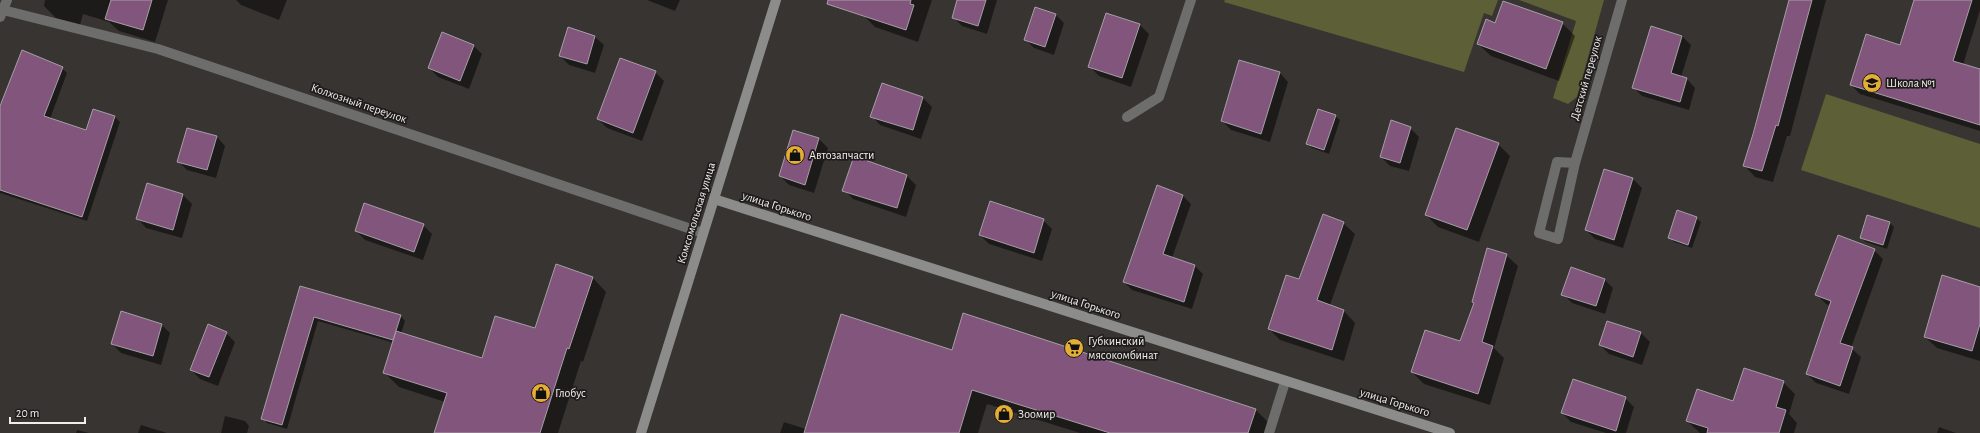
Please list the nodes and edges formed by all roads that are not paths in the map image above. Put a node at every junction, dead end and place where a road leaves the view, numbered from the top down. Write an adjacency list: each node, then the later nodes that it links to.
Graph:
1 (7, 0): 5 (street)
2 (776, 0): 8 (street, Комсомольская улица)
3 (1192, 0): 6 (street)
4 (1622, 0): 7 (street, Детский переулок)
5 (1, 14): 9 (street, Колхозный переулок)
6 (1127, 117)
7 (1575, 163): 7 (street, Детский переулок)
8 (714, 199): 9 (street, Комсомольская улица); 10 (street, улица Горького)
9 (703, 233): 11 (street, Комсомольская улица)
10 (1285, 382): 12 (street); 13 (street, улица Горького)
11 (641, 433)
12 (1269, 433)
13 (1450, 433)

